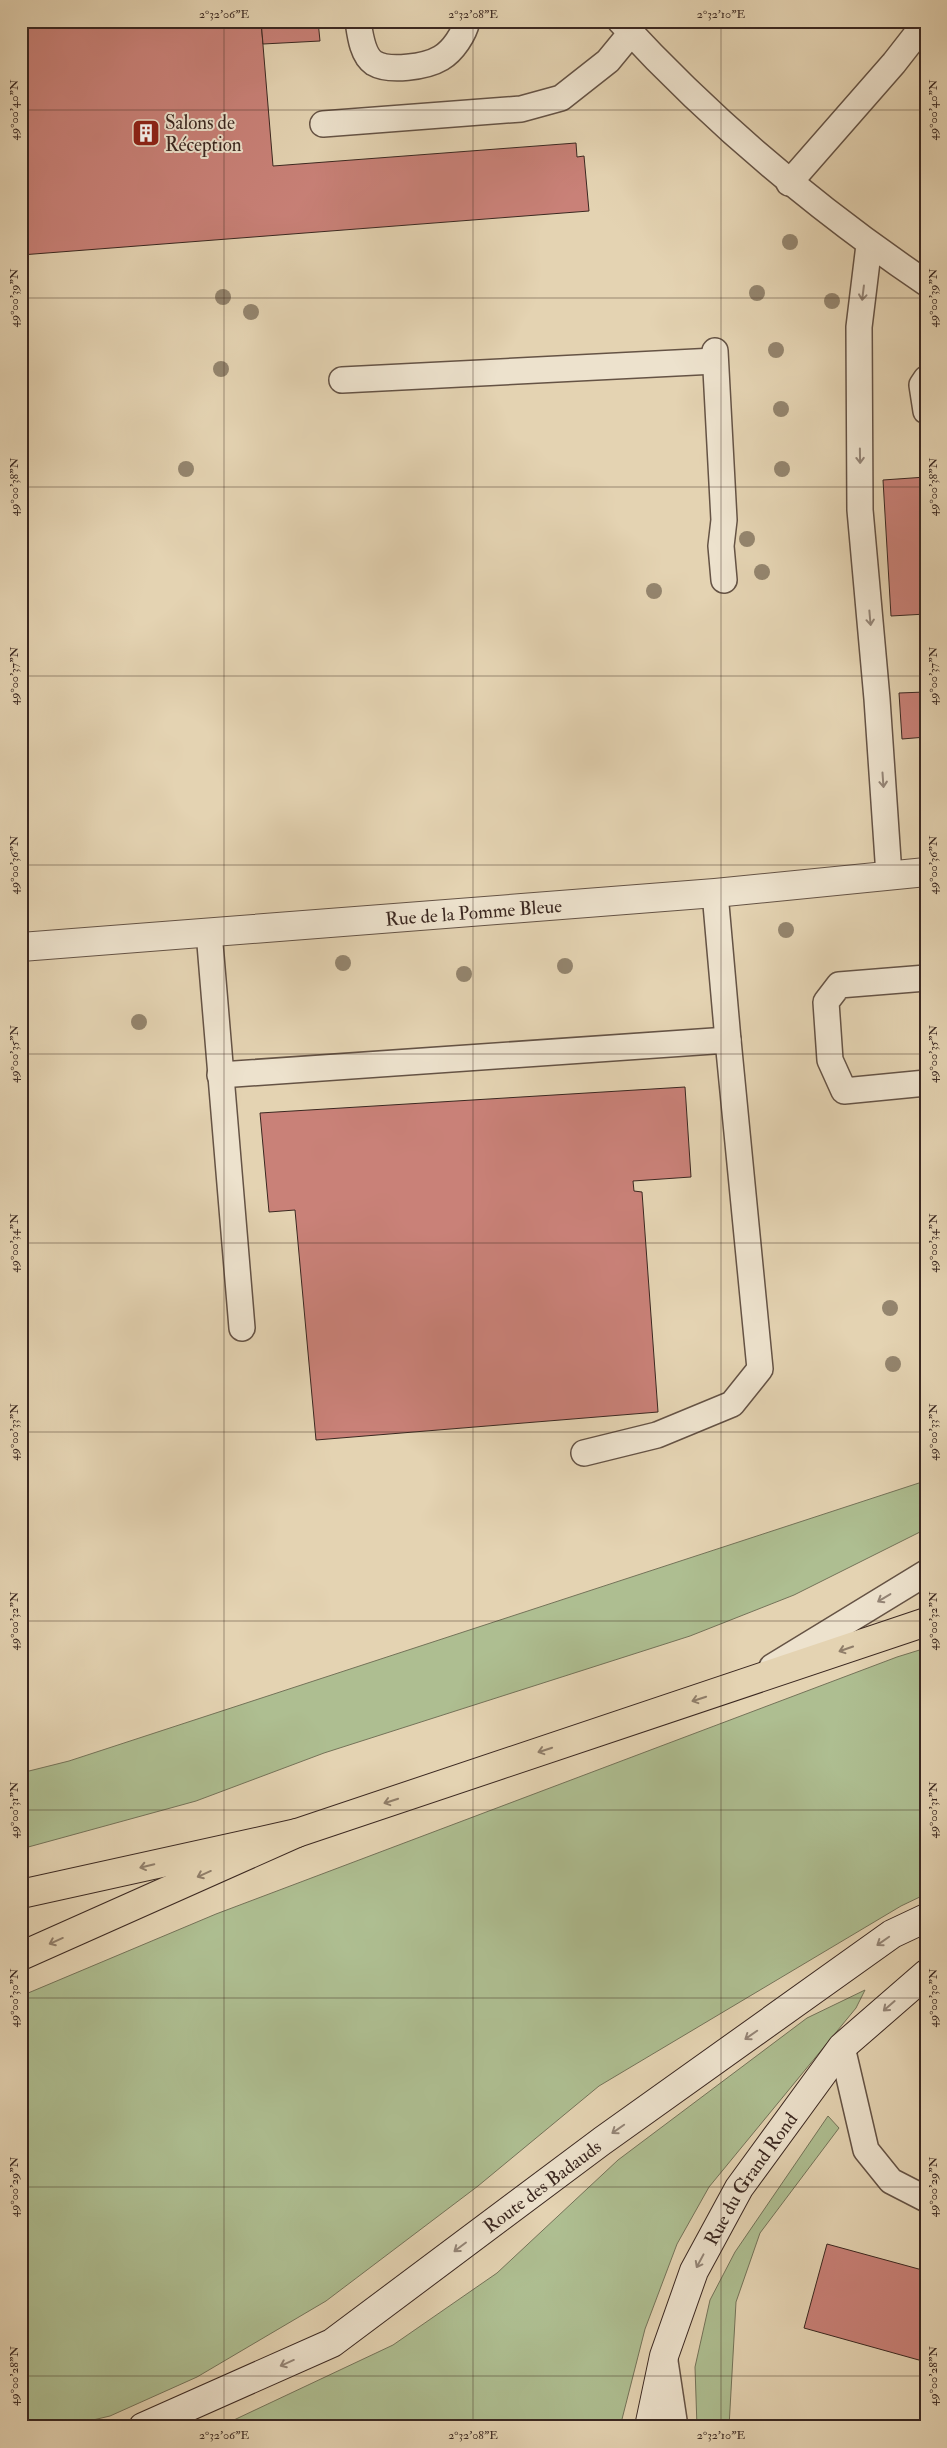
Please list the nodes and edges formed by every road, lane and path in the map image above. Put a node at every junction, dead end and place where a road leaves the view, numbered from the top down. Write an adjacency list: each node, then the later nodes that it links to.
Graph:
1 (358, 21): 2 (lane)
2 (467, 21)
3 (926, 22): 6 (lane)
4 (626, 27): 5 (lane); 6 (lane)
5 (323, 124)
6 (789, 183): 7 (lane)
7 (870, 245): 8 (lane); 14 (lane, one-way to 14)
8 (926, 283)
9 (926, 379): 11 (lane)
10 (342, 380): 12 (lane)
11 (926, 411)
12 (724, 580)
13 (926, 872): 14 (main road, Rue de la Pomme Bleue)
14 (889, 875): 15 (main road, Rue de la Pomme Bleue)
15 (715, 893): 16 (main road, Rue de la Pomme Bleue); 19 (lane)
16 (209, 932): 17 (main road, Rue de la Pomme Bleue); 20 (lane)
17 (21, 947)
18 (926, 978): 21 (lane)
19 (728, 1040): 20 (lane); 23 (lane)
20 (220, 1075): 22 (lane)
21 (926, 1083)
22 (242, 1328)
23 (584, 1453)
24 (926, 1573): 26 (lane, one-way to 26)
25 (926, 1622): 26 (main road, one-way to 26)
26 (746, 1683): 27 (main road, one-way to 27)
27 (297, 1833): 28 (main road, one-way to 28); 30 (main road, one-way to 30)
28 (21, 1894)
29 (926, 1918): 35 (main road, Route des Badauds, one-way to 35)
30 (21, 1956)
31 (926, 1974): 32 (main road, Rue du Grand Rond, one-way to 32)
32 (842, 2047): 33 (lane); 34 (main road, Rue du Grand Rond, one-way to 34)
33 (926, 2199)
34 (664, 2356): 36 (main road, Rue du Grand Rond); 37 (lane)
35 (143, 2427)
36 (649, 2427)
37 (675, 2427)

